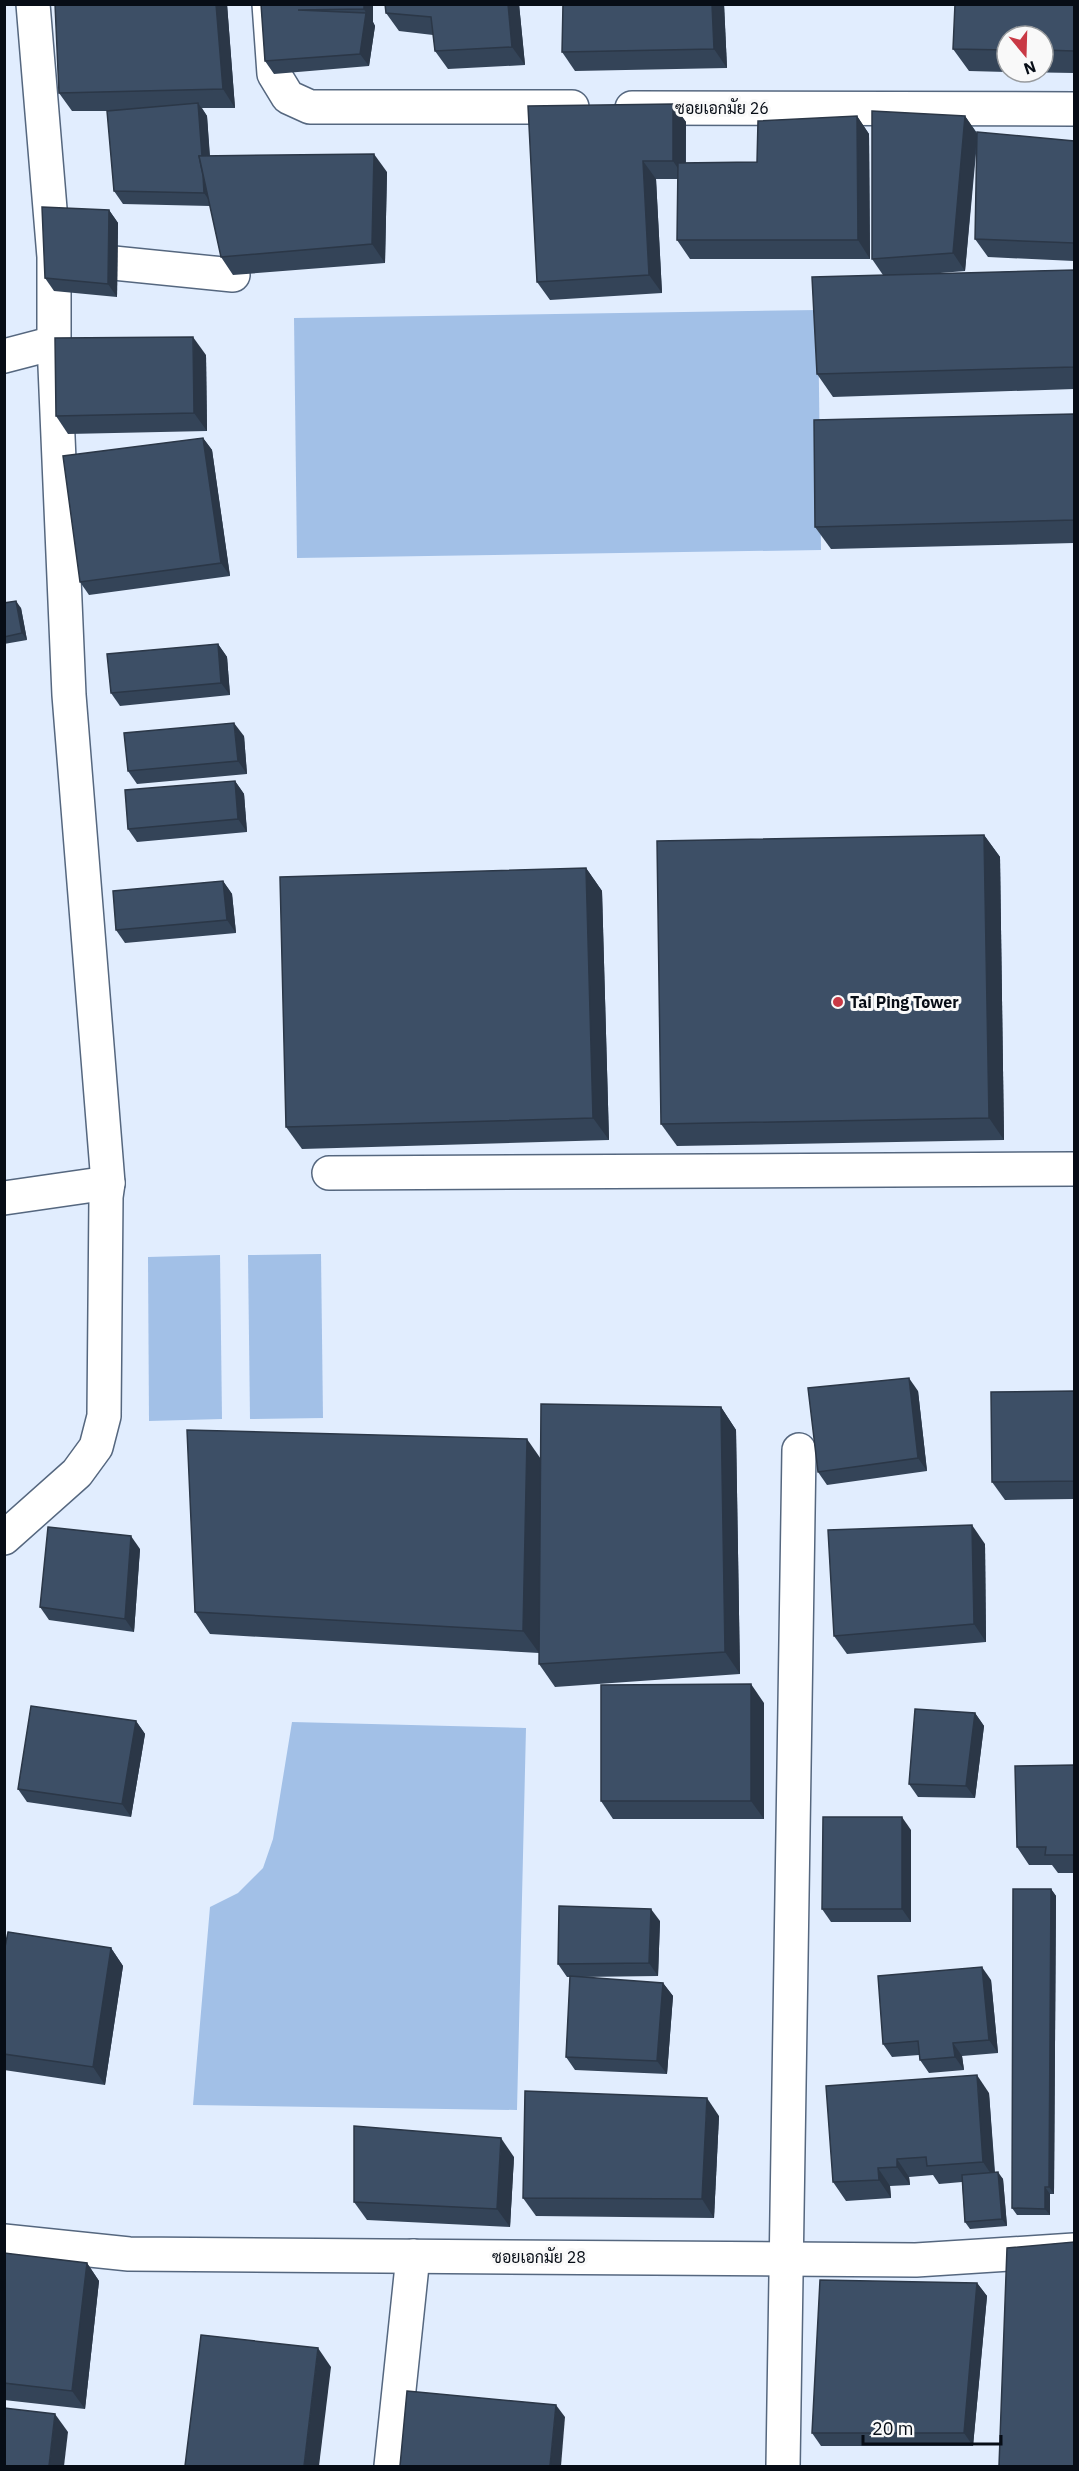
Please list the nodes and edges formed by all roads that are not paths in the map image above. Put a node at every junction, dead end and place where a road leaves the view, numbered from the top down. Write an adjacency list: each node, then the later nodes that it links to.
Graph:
1 (33, 4): 4 (street)
2 (269, 4): 3 (street, ซอยเอกมัย 26)
3 (1074, 109)
4 (54, 257): 5 (street); 6 (street)
5 (233, 275)
6 (54, 343): 7 (street); 10 (street)
7 (4, 356)
8 (1074, 1169): 9 (street)
9 (328, 1173)
10 (108, 1183): 11 (street); 13 (street)
11 (4, 1198)
12 (799, 1450): 17 (street)
13 (4, 1538)
14 (4, 2241): 16 (street, ซอยเอกมัย 28)
15 (1074, 2250): 17 (street, ซอยเอกมัย 28)
16 (413, 2256): 17 (street, ซอยเอกมัย 28); 18 (street)
17 (785, 2259): 19 (street)
18 (392, 2466)
19 (783, 2466)

